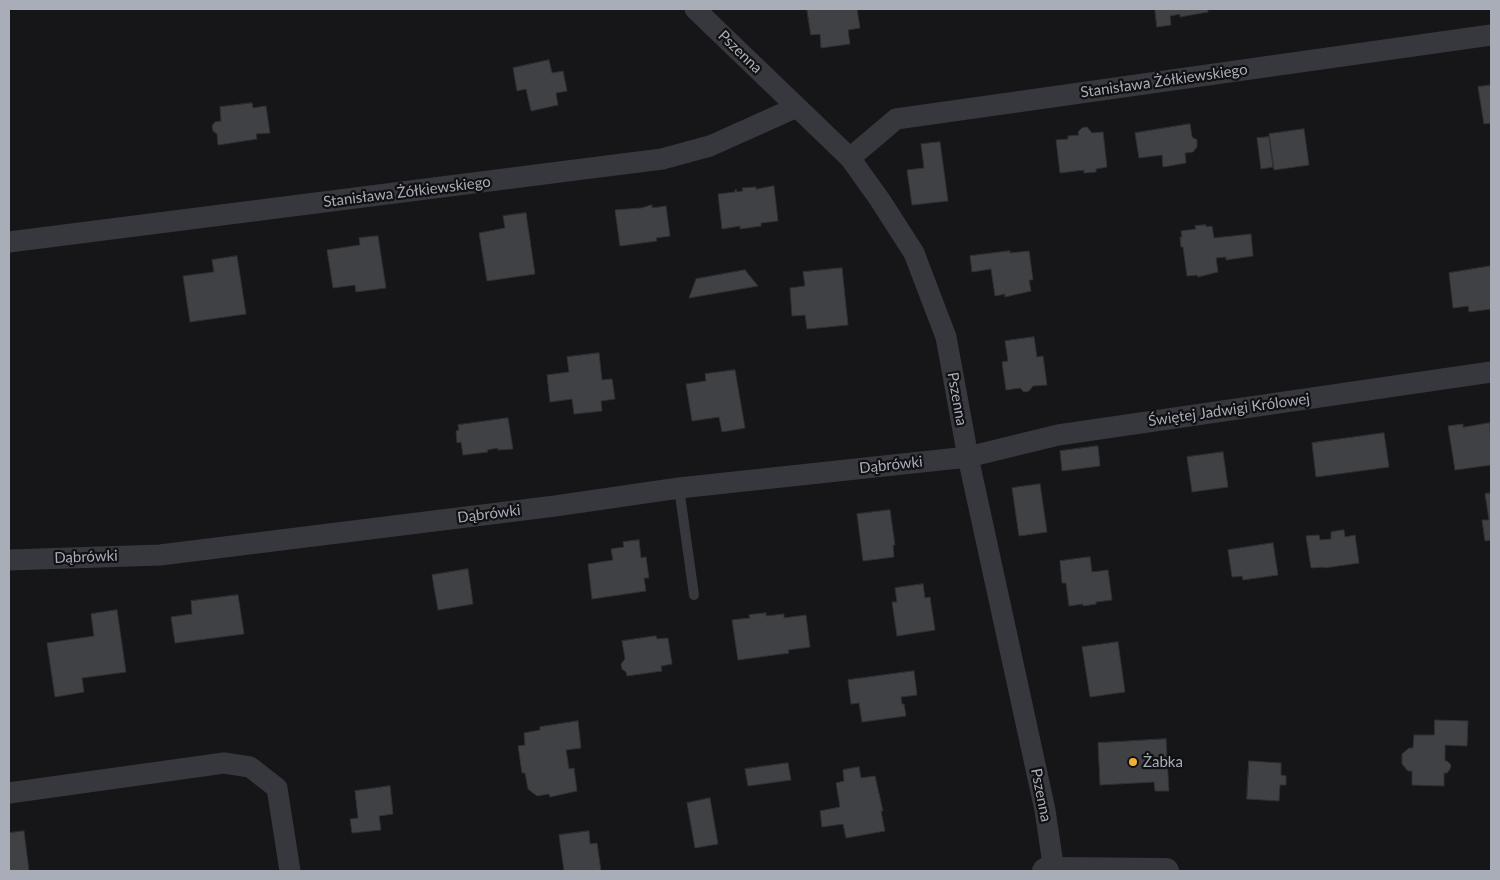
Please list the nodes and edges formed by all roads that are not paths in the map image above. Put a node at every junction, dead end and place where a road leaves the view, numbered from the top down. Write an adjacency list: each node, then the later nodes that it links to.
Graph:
1 (695, 9): 3 (street, Pszenna)
2 (1491, 35): 4 (street, Stanisława Żółkiewskiego)
3 (797, 107): 4 (street, Pszenna); 5 (street, Stanisława Żółkiewskiego)
4 (850, 158): 7 (street, Pszenna)
5 (9, 242)
6 (1491, 372): 7 (street, Świętej Jadwigi Królowej)
7 (968, 457): 8 (street, Dąbrówki); 13 (street, Pszenna)
8 (679, 488): 9 (street, Dąbrówki); 10 (lane)
9 (9, 560)
10 (694, 595)
11 (9, 793): 12 (street)
12 (290, 871)
13 (1051, 871): 14 (street)
14 (1166, 871)

